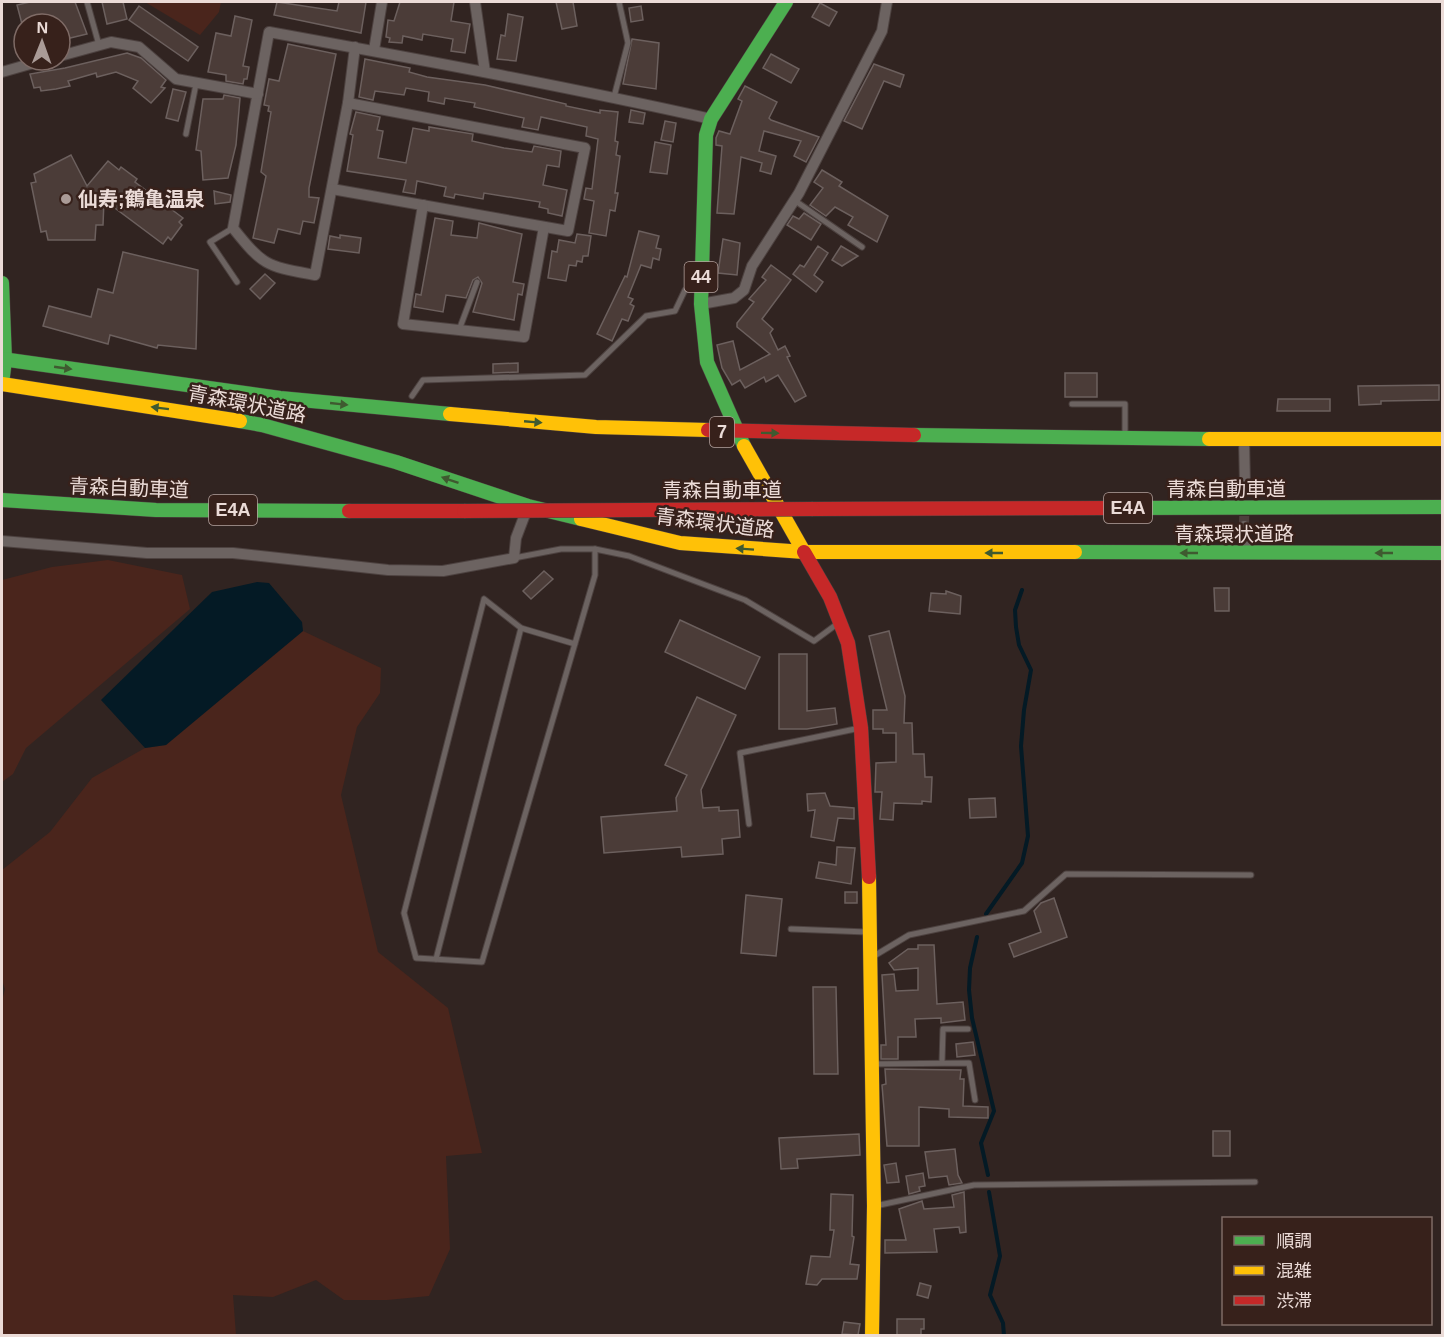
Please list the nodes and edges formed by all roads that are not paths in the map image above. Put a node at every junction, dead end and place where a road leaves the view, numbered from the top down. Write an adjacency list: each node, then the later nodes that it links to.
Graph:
1 (87, 2): 7 (lane)
2 (382, 2): 9 (street)
3 (476, 2): 11 (street)
4 (619, 2): 14 (lane)
5 (786, 2): 16 (main road, 44)
6 (887, 2): 19 (street)
7 (99, 45): 10 (street); 12 (street)
8 (355, 48): 9 (street); 13 (street); 15 (street)
9 (374, 50): 11 (street)
10 (72, 53)
11 (485, 72): 14 (street)
12 (196, 84): 13 (street); 17 (lane)
13 (258, 94): 22 (street)
14 (614, 97): 16 (street)
15 (348, 103): 18 (street); 21 (street)
16 (711, 119): 27 (main road, 44)
17 (186, 134)
18 (332, 189): 20 (street); 22 (street)
19 (794, 200): 23 (lane); 28 (street)
20 (423, 205): 21 (street); 29 (street)
21 (544, 227): 29 (street)
22 (232, 228): 24 (lane)
23 (862, 247)
24 (237, 282)
25 (477, 282): 29 (lane)
26 (2, 283): 30 (main road)
27 (701, 286): 28 (main road, 44); 32 (lane)
28 (701, 304): 34 (main road, 44)
29 (459, 330)
30 (3, 360): 31 (main road); 34 (main road, 青森環状道路 / 7, one-way to 34)
31 (2, 384): 40 (main road, 青森環状道路, one-way to 31)
32 (412, 396)
33 (1072, 404): 35 (lane)
34 (736, 432): 35 (main road, 青森環状道路 / 7, one-way to 35); 45 (main road, 44)
35 (1125, 439): 37 (main road, 青森環状道路 / 7)
36 (1443, 439): 37 (main road, 青森環状道路 / 7)
37 (1244, 440): 38 (street)
38 (1245, 484)
39 (2, 500): 41 (main road, 青森自動車道 / E4A, bridge)
40 (528, 506): 45 (main road, 青森環状道路, one-way to 40); 48 (street)
41 (1443, 507)
42 (1244, 526): 47 (street)
43 (2, 541): 48 (street)
44 (595, 549): 48 (lane); 49 (lane); 51 (lane)
45 (804, 552): 47 (main road, 青森環状道路, one-way to 45); 49 (main road)
46 (1443, 553): 47 (main road, 青森環状道路, one-way to 47)
47 (1246, 554)
48 (514, 558)
49 (841, 622): 52 (main road)
50 (521, 628): 51 (lane); 58 (lane); 58 (lane)
51 (575, 644): 58 (lane)
52 (861, 728): 53 (lane); 56 (main road)
53 (748, 824)
54 (1251, 875): 57 (lane)
55 (791, 928): 56 (lane)
56 (869, 932): 57 (main road)
57 (870, 958): 61 (main road)
58 (436, 959)
59 (968, 1029): 60 (lane)
60 (942, 1062): 61 (lane); 62 (lane)
61 (871, 1064): 64 (main road)
62 (975, 1101)
63 (1255, 1182): 64 (lane)
64 (874, 1206): 65 (main road)
65 (872, 1335)

